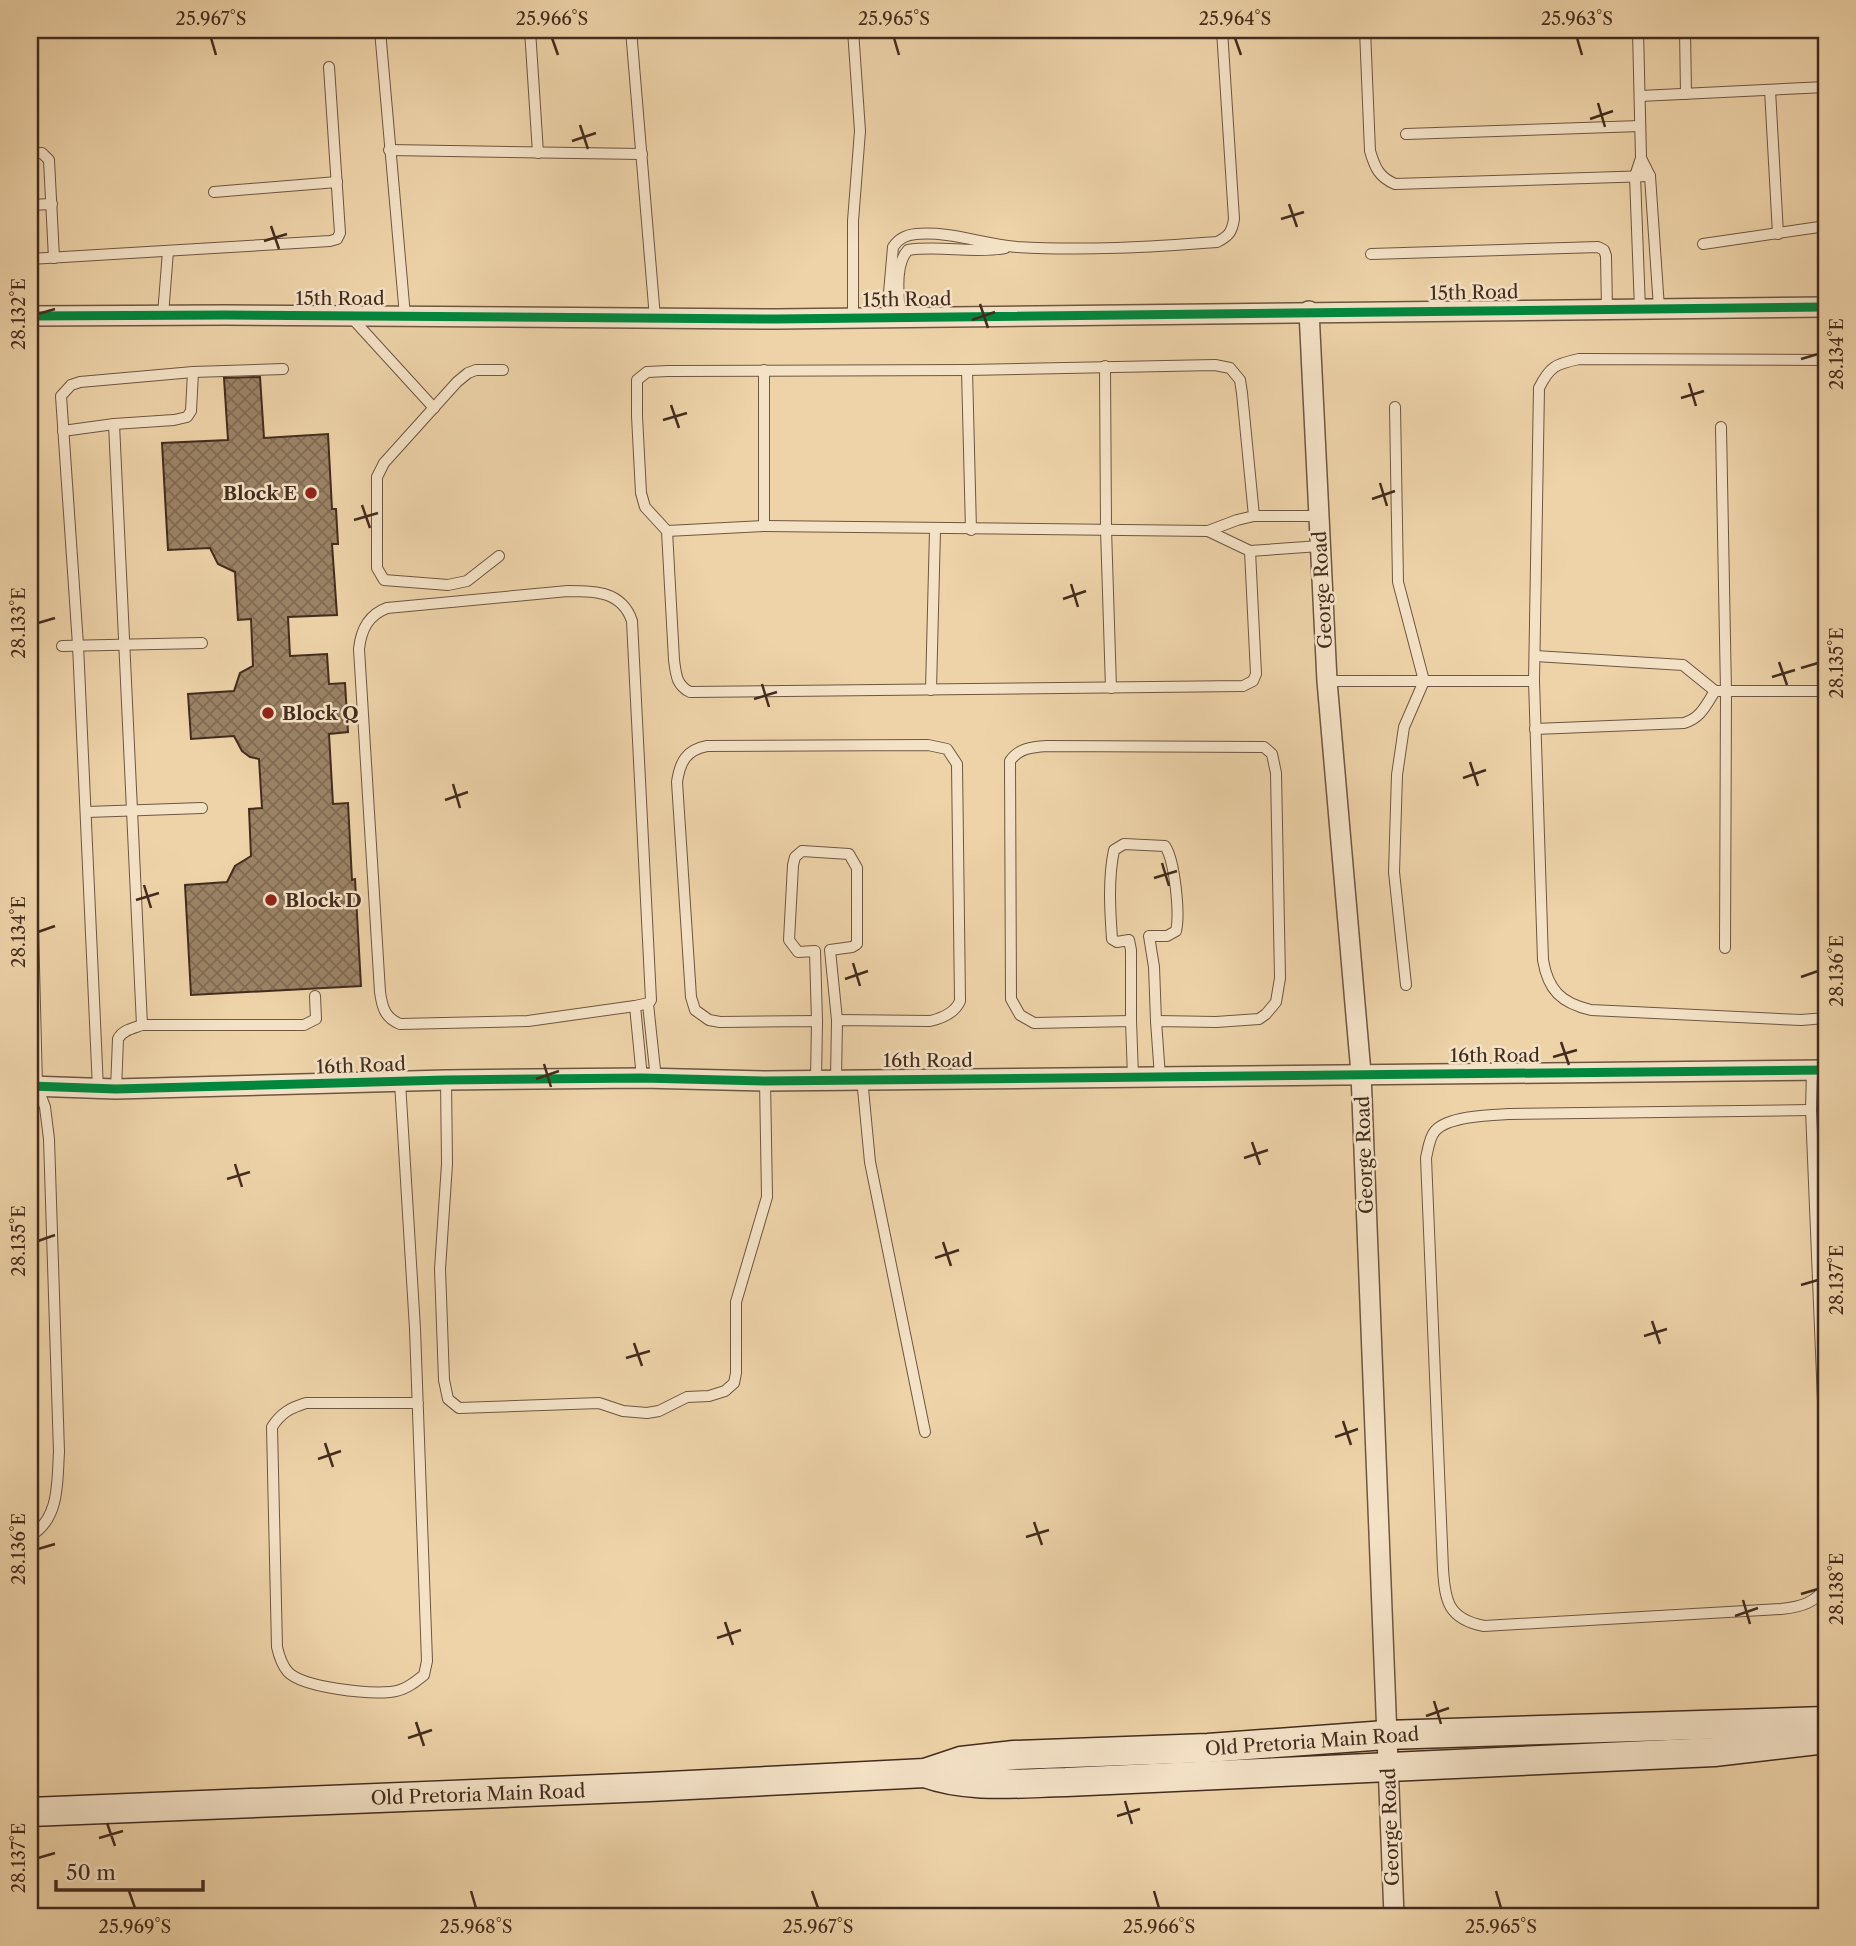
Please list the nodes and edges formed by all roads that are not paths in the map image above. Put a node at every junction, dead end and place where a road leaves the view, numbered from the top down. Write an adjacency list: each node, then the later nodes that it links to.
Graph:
1 (380, 30): 17 (lane)
2 (530, 30): 18 (lane)
3 (631, 30): 20 (lane)
4 (853, 30): 46 (lane)
5 (1222, 30): 31 (lane)
6 (1364, 30): 22 (lane)
7 (1638, 30): 13 (lane)
8 (1685, 30): 12 (lane)
9 (329, 67): 24 (lane)
10 (1826, 87): 11 (lane); 16 (lane)
11 (1770, 90): 12 (lane); 29 (lane)
12 (1686, 94): 13 (lane)
13 (1640, 96): 14 (lane)
14 (1640, 126): 15 (lane); 21 (lane)
15 (1406, 134)
16 (1826, 148)
17 (389, 150): 18 (lane); 43 (lane)
18 (538, 153): 20 (lane)
19 (30, 154): 26 (lane)
20 (642, 154): 45 (lane)
21 (1641, 158): 22 (lane); 23 (lane)
22 (1635, 176): 23 (lane); 37 (lane)
23 (1650, 176): 37 (lane)
24 (337, 182): 25 (lane); 32 (lane)
25 (214, 192)
26 (52, 204): 27 (lane); 34 (lane)
27 (30, 205)
28 (1826, 226): 29 (lane)
29 (1778, 234): 30 (lane)
30 (1703, 244)
31 (1016, 247): 44 (lane); 44 (lane)
32 (168, 251): 34 (lane); 41 (lane)
33 (1371, 254): 38 (lane)
34 (54, 258): 35 (lane)
35 (30, 259)
36 (1826, 307): 37 (street, 15th Road)
37 (1649, 308): 38 (street, 15th Road)
38 (1606, 309): 39 (street, 15th Road)
39 (1308, 311): 44 (street, 15th Road); 60 (street, George Road)
40 (30, 316): 41 (street, 15th Road)
41 (163, 316): 42 (street, 15th Road)
42 (350, 316): 43 (street, 15th Road); 55 (lane)
43 (405, 316): 45 (street, 15th Road)
44 (893, 316): 46 (street, 15th Road)
45 (655, 318): 46 (street, 15th Road)
46 (853, 318)
47 (1826, 360): 74 (lane)
48 (1105, 366): 52 (lane); 59 (lane); 62 (lane)
49 (283, 369): 53 (lane)
50 (503, 370): 55 (lane)
51 (764, 370): 52 (lane); 61 (lane); 65 (lane)
52 (967, 370): 64 (lane)
53 (193, 372): 56 (lane); 58 (lane)
54 (1395, 407): 76 (lane)
55 (434, 408): 69 (lane)
56 (114, 424): 58 (lane); 72 (lane)
57 (1721, 427): 80 (lane)
58 (63, 431): 71 (lane)
59 (1254, 516): 60 (lane); 66 (lane)
60 (1318, 516): 67 (street, George Road)
61 (764, 526): 63 (lane); 65 (lane)
62 (1106, 529): 64 (lane); 66 (lane); 78 (lane)
63 (935, 530): 64 (lane); 79 (lane)
64 (971, 530)
65 (667, 531): 79 (lane)
66 (1208, 531): 68 (lane)
67 (1320, 546): 68 (lane); 75 (street, George Road)
68 (1250, 551): 78 (lane)
69 (499, 556)
70 (202, 643): 72 (lane)
71 (78, 645): 72 (lane); 73 (lane); 86 (lane)
72 (125, 645): 85 (lane)
73 (62, 646)
74 (1535, 656): 77 (lane); 80 (lane)
75 (1327, 681): 76 (lane); 103 (street, George Road)
76 (1424, 681): 77 (lane); 92 (lane)
77 (1534, 681): 82 (lane)
78 (1111, 688): 79 (lane)
79 (930, 690)
80 (1720, 691): 81 (lane); 82 (lane); 89 (lane)
81 (1826, 691)
82 (1535, 729): 96 (lane)
83 (30, 807): 113 (lane)
84 (202, 807): 85 (lane)
85 (134, 811): 86 (lane); 101 (lane)
86 (87, 812): 114 (lane)
87 (1149, 936): 88 (lane); 88 (lane); 100 (lane)
88 (1129, 940): 99 (lane)
89 (1725, 948)
90 (830, 950): 91 (lane); 91 (lane); 97 (lane)
91 (816, 951): 98 (lane)
92 (1406, 985)
93 (315, 996): 101 (lane)
94 (648, 1004): 95 (lane); 95 (lane); 106 (lane)
95 (635, 1006): 106 (lane)
96 (1826, 1018)
97 (837, 1020): 98 (lane); 108 (lane)
98 (817, 1021): 110 (lane)
99 (1131, 1021): 100 (lane); 104 (lane)
100 (1156, 1021): 105 (lane)
101 (142, 1025): 114 (lane)
102 (1819, 1070): 103 (street, 16th Road); 115 (lane)
103 (1361, 1073): 105 (street, 16th Road); 122 (street, George Road)
104 (1133, 1076): 105 (street, 16th Road); 107 (street, 16th Road)
105 (1160, 1077)
106 (649, 1078): 109 (street, 16th Road); 111 (street, 16th Road)
107 (862, 1078): 108 (street, 16th Road); 117 (lane)
108 (836, 1079): 110 (street, 16th Road)
109 (446, 1080): 111 (lane); 112 (street, 16th Road)
110 (816, 1080): 111 (street, 16th Road)
111 (765, 1081)
112 (400, 1082): 114 (street, 16th Road); 116 (lane)
113 (33, 1086): 114 (street, 16th Road); 119 (lane)
114 (107, 1089)
115 (1811, 1110): 118 (lane); 120 (lane)
116 (418, 1403): 116 (lane)
117 (925, 1432)
118 (1826, 1473)
119 (30, 1536)
120 (1825, 1593)
121 (1826, 1721): 122 (main road, Old Pretoria Main Road)
122 (1386, 1735): 124 (street, George Road); 125 (main road, Old Pretoria Main Road)
123 (1826, 1740): 124 (main road, Old Pretoria Main Road)
124 (1388, 1766): 125 (main road, Old Pretoria Main Road); 127 (street, George Road)
125 (925, 1773): 126 (main road, Old Pretoria Main Road)
126 (30, 1812)
127 (1394, 1916)

